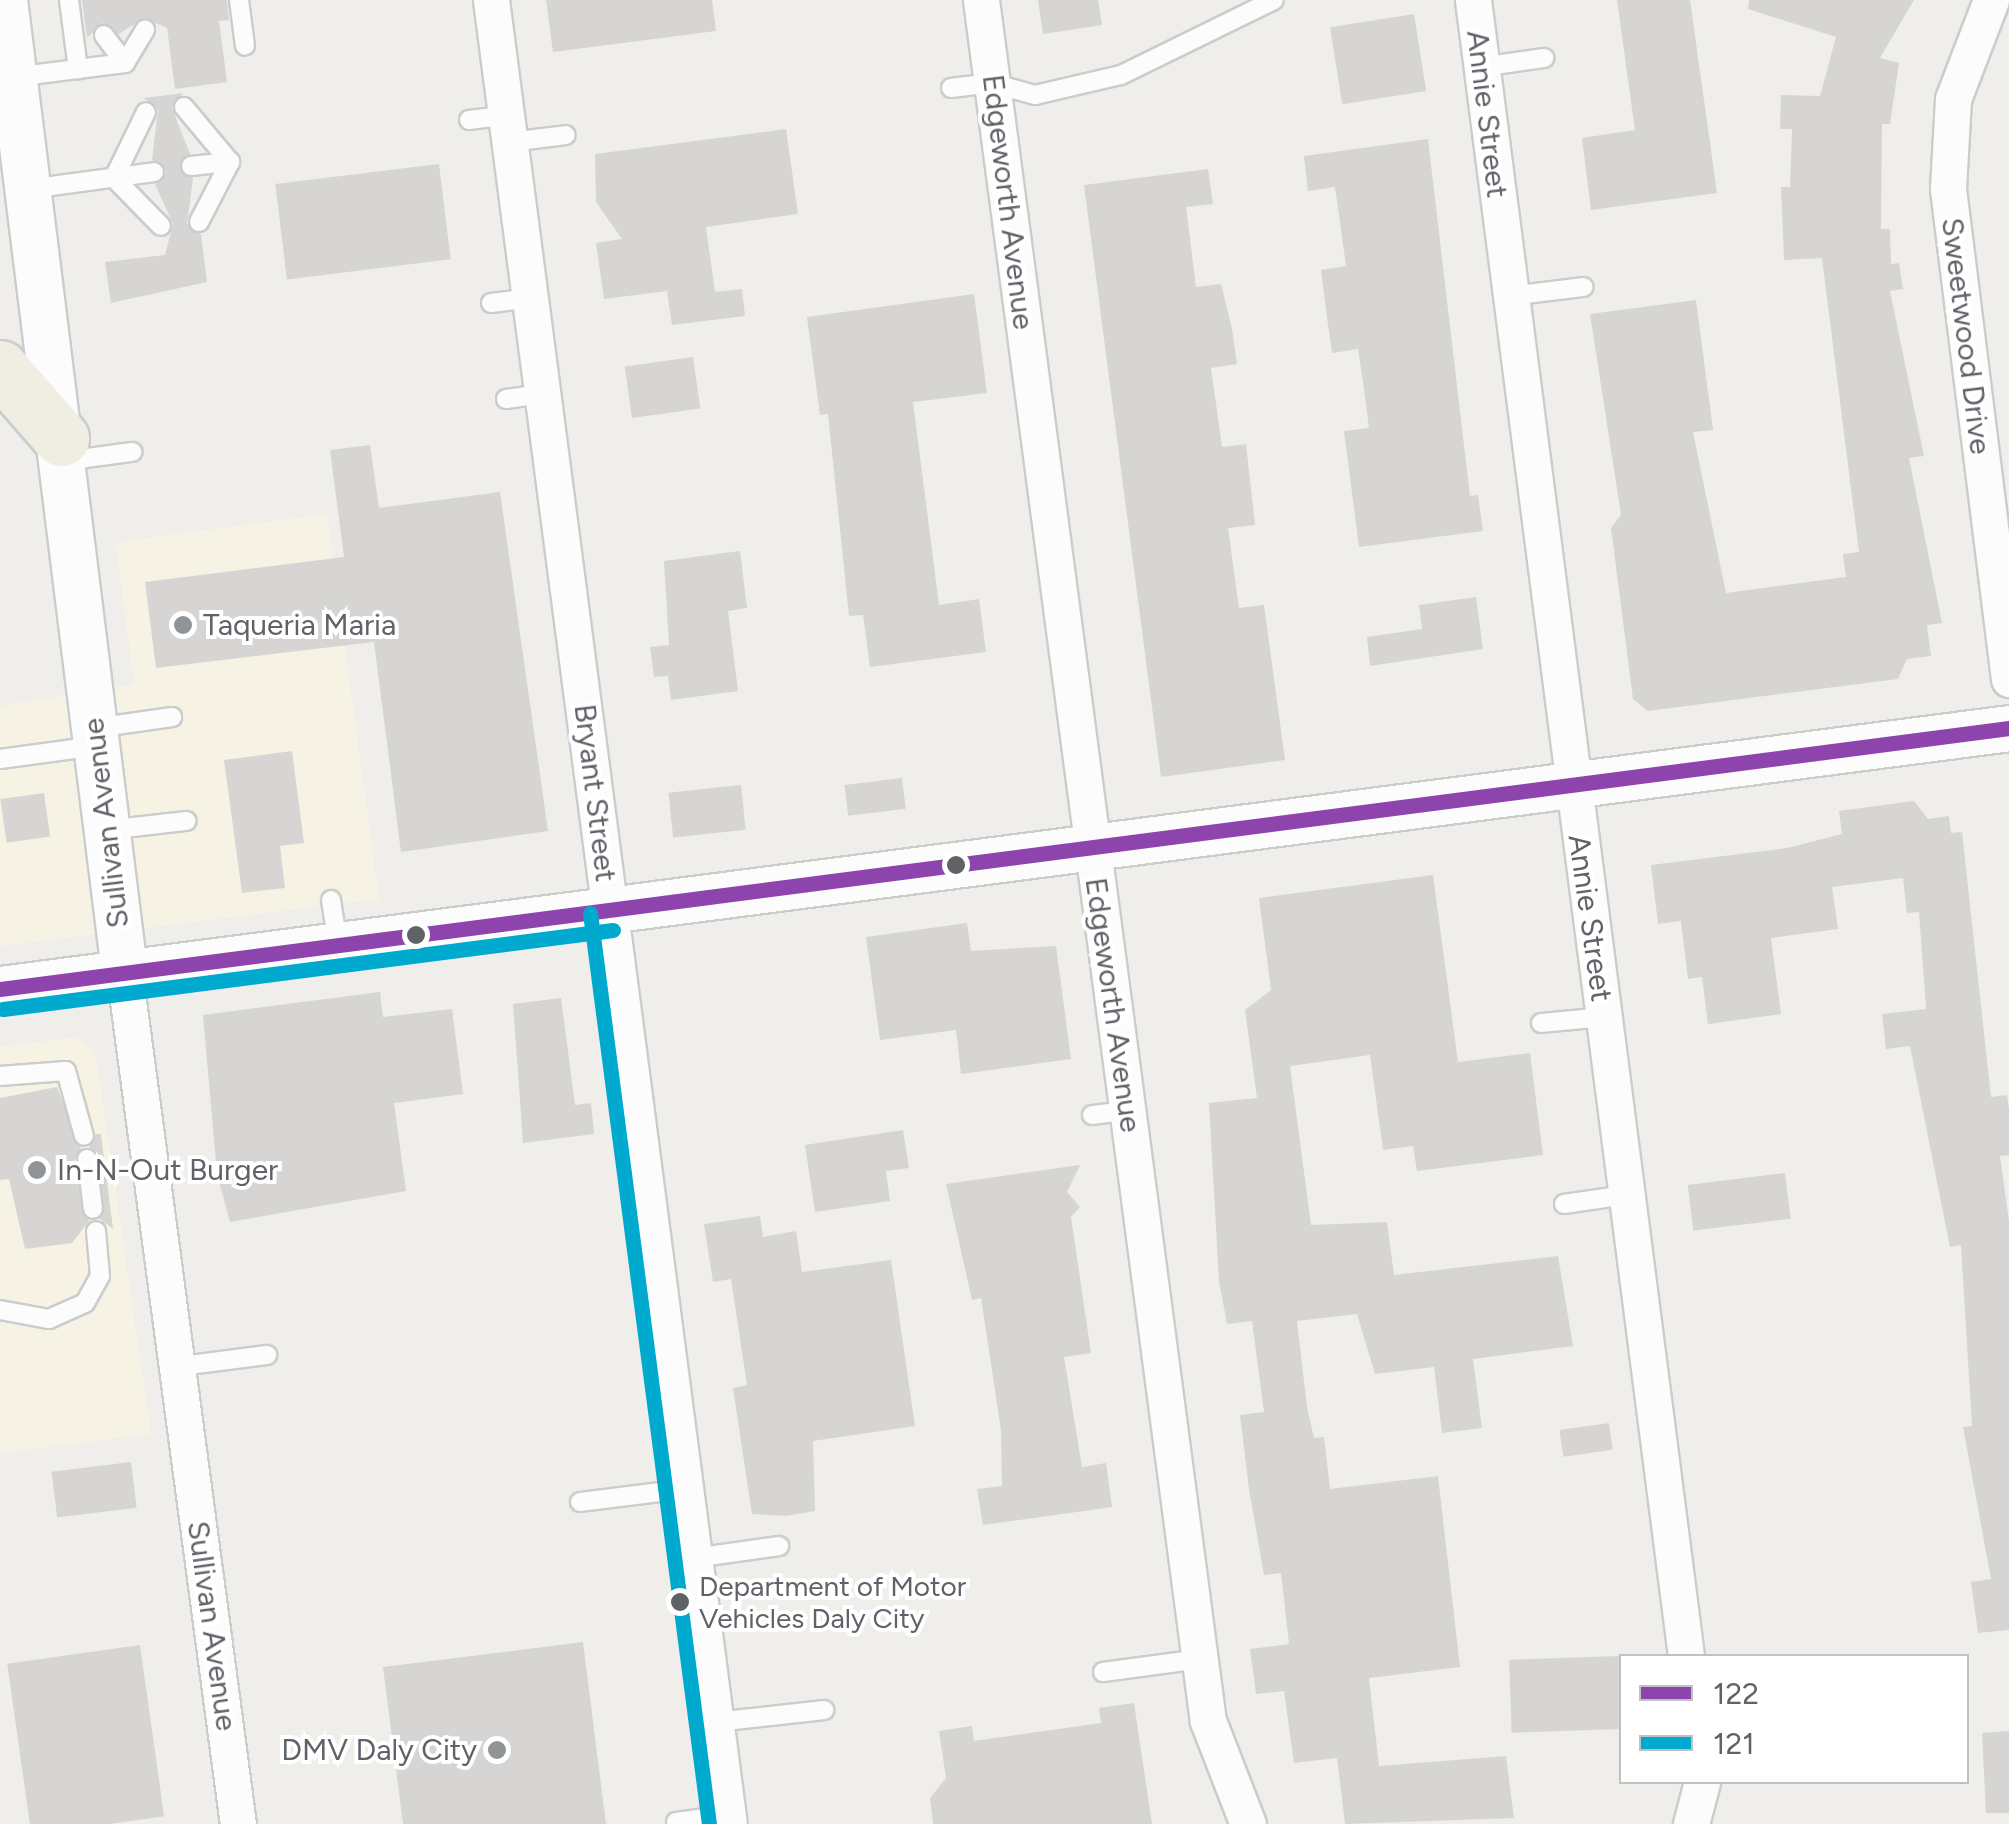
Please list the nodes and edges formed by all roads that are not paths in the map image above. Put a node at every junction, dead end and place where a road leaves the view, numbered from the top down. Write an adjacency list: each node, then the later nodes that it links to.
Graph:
1 (4, 0): 16 (street, Sullivan Avenue)
2 (69, 0): 15 (lane)
3 (239, 0): 11 (lane)
4 (492, 0): 22 (street, Bryant Street)
5 (982, 0): 17 (street, Edgeworth Avenue)
6 (1274, 0): 17 (lane)
7 (1473, 0): 14 (street, Annie Street)
8 (1991, 0): 44 (street, Sweetwood Drive)
9 (145, 30): 13 (lane)
10 (104, 36): 13 (lane)
11 (245, 46)
12 (1544, 58): 14 (lane)
13 (126, 62): 15 (lane)
14 (1481, 67): 36 (street, Annie Street)
15 (78, 69): 16 (lane)
16 (14, 78): 30 (street, Sullivan Avenue)
17 (992, 83): 18 (lane); 52 (street, Edgeworth Avenue)
18 (951, 88)
19 (184, 107): 26 (lane)
20 (146, 112): 29 (lane)
21 (468, 120): 22 (lane)
22 (509, 128): 24 (lane); 37 (street, Bryant Street)
23 (188, 132): 26 (lane)
24 (566, 135)
25 (150, 137): 29 (lane)
26 (230, 162): 27 (lane); 31 (lane); 33 (lane)
27 (191, 166)
28 (154, 172): 29 (lane)
29 (114, 178): 30 (lane); 32 (lane); 34 (lane)
30 (28, 189): 42 (street, Sullivan Avenue)
31 (196, 201)
32 (158, 206)
33 (199, 222)
34 (161, 226)
35 (1584, 287): 36 (lane)
36 (1510, 296): 49 (street, Annie Street)
37 (530, 298): 38 (lane); 40 (street, Bryant Street)
38 (492, 303)
39 (0, 368): 42 (highway)
40 (543, 394): 41 (lane); 54 (street, Bryant Street)
41 (506, 400)
42 (63, 450): 43 (lane); 47 (street, Sullivan Avenue)
43 (132, 452)
44 (2009, 679)
45 (172, 717): 47 (lane)
46 (2009, 728): 49 (street)
47 (95, 737): 48 (lane); 51 (street, Sullivan Avenue)
48 (0, 760)
49 (1572, 786): 52 (street); 58 (street, Annie Street)
50 (186, 821): 51 (lane)
51 (106, 830): 56 (street, Sullivan Avenue)
52 (1093, 849): 54 (street); 61 (street, Edgeworth Avenue)
53 (331, 900): 55 (lane)
54 (610, 910): 55 (street); 72 (street, Bryant Street)
55 (338, 944): 56 (street)
56 (124, 971): 57 (street); 71 (street, Sullivan Avenue)
57 (0, 989)
58 (1603, 1018): 59 (lane); 65 (street, Annie Street)
59 (1541, 1023)
60 (0, 1076): 63 (lane)
61 (1128, 1111): 62 (lane); 77 (street, Edgeworth Avenue)
62 (1092, 1115)
63 (84, 1136)
64 (86, 1158): 67 (lane)
65 (1626, 1196): 66 (lane); 76 (street, Annie Street)
66 (1564, 1204)
67 (93, 1209)
68 (96, 1231): 69 (lane)
69 (0, 1310)
70 (267, 1354): 71 (lane)
71 (173, 1367): 84 (street, Sullivan Avenue)
72 (685, 1489): 73 (lane); 75 (street, Bryant Street)
73 (580, 1502)
74 (779, 1546): 75 (lane)
75 (694, 1558): 80 (street, Bryant Street)
76 (1686, 1654)
77 (1200, 1659): 78 (lane); 85 (street, Edgeworth Avenue)
78 (1103, 1672)
79 (824, 1710): 80 (lane)
80 (716, 1722): 82 (street, Bryant Street)
81 (1702, 1784): 86 (street)
82 (729, 1819): 83 (lane)
83 (676, 1822)
84 (238, 1824)
85 (1248, 1824)
86 (1692, 1824)

